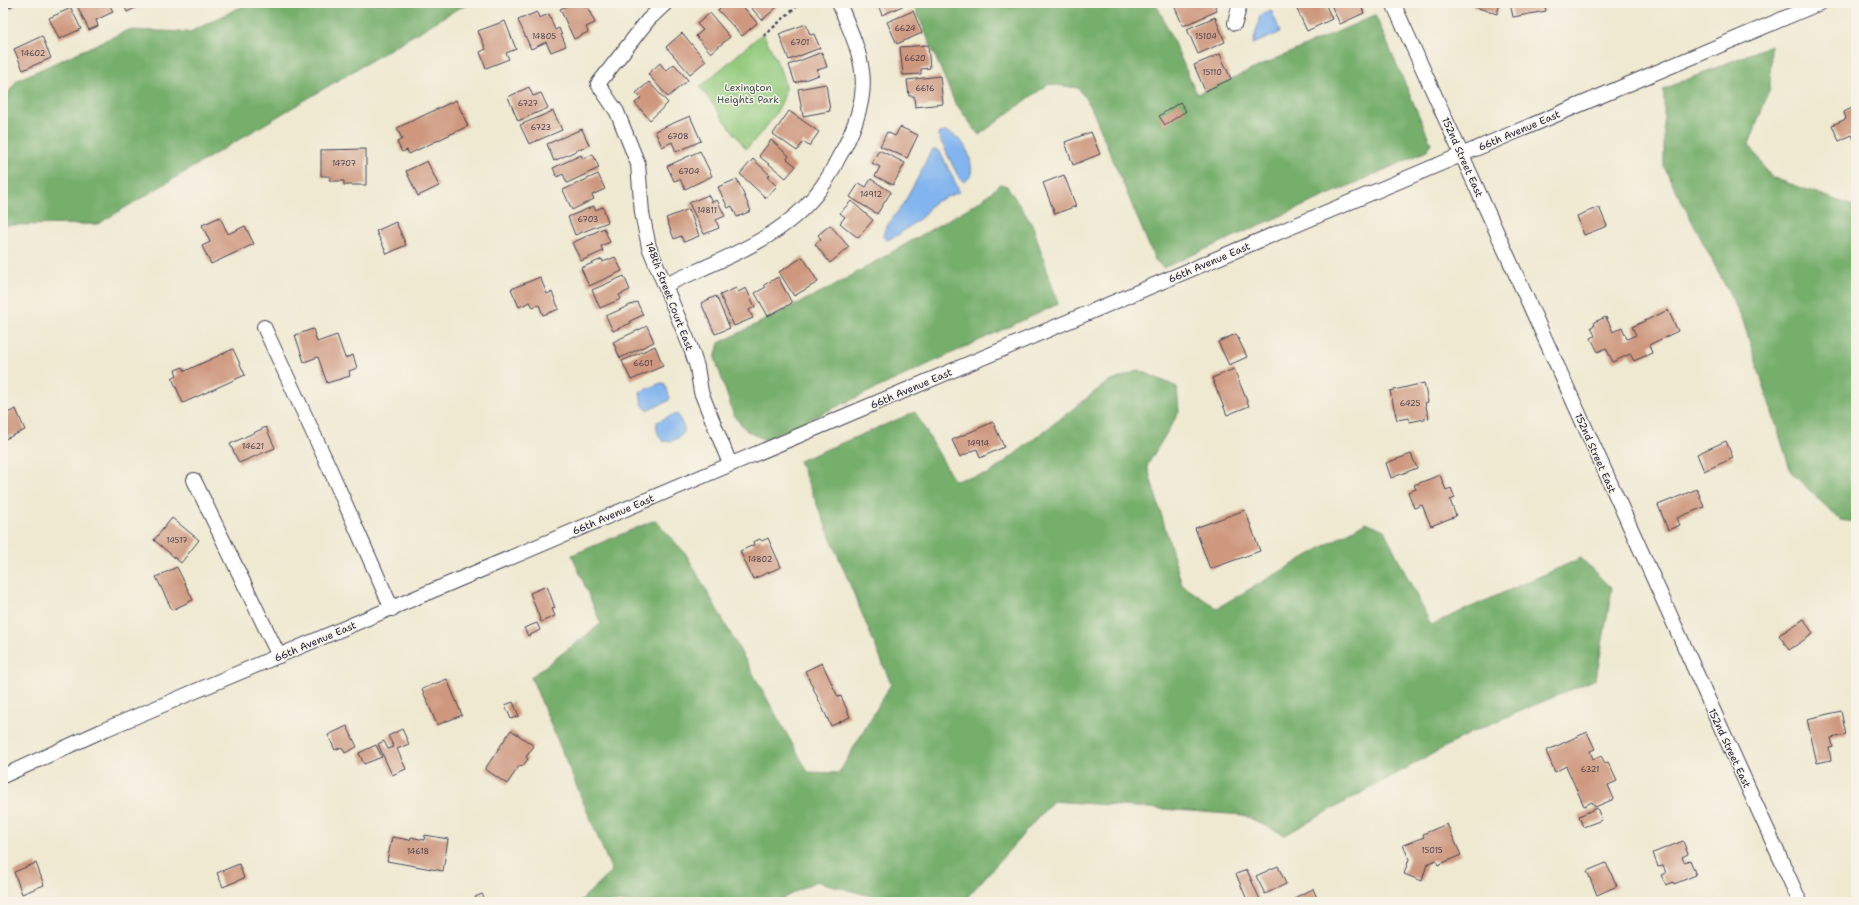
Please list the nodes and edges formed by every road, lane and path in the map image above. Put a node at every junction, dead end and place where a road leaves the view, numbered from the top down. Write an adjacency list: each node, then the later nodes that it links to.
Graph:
1 (666, 3): 10 (street, 148th Street Court East)
2 (804, 3): 8 (path)
3 (839, 3): 10 (street)
4 (1240, 3): 7 (street)
5 (1393, 3): 9 (street, 152nd Street East)
6 (1820, 3): 9 (street, 66th Avenue East)
7 (1235, 23)
8 (764, 36)
9 (1462, 155): 12 (street, 66th Avenue East); 17 (street, 152nd Street East)
10 (665, 285): 12 (street, 148th Street Court East)
11 (264, 327): 14 (street)
12 (730, 464): 14 (street, 66th Avenue East)
13 (194, 480): 15 (street)
14 (392, 608): 15 (street, 66th Avenue East)
15 (279, 656): 16 (street, 66th Avenue East)
16 (3, 776)
17 (1800, 902)

